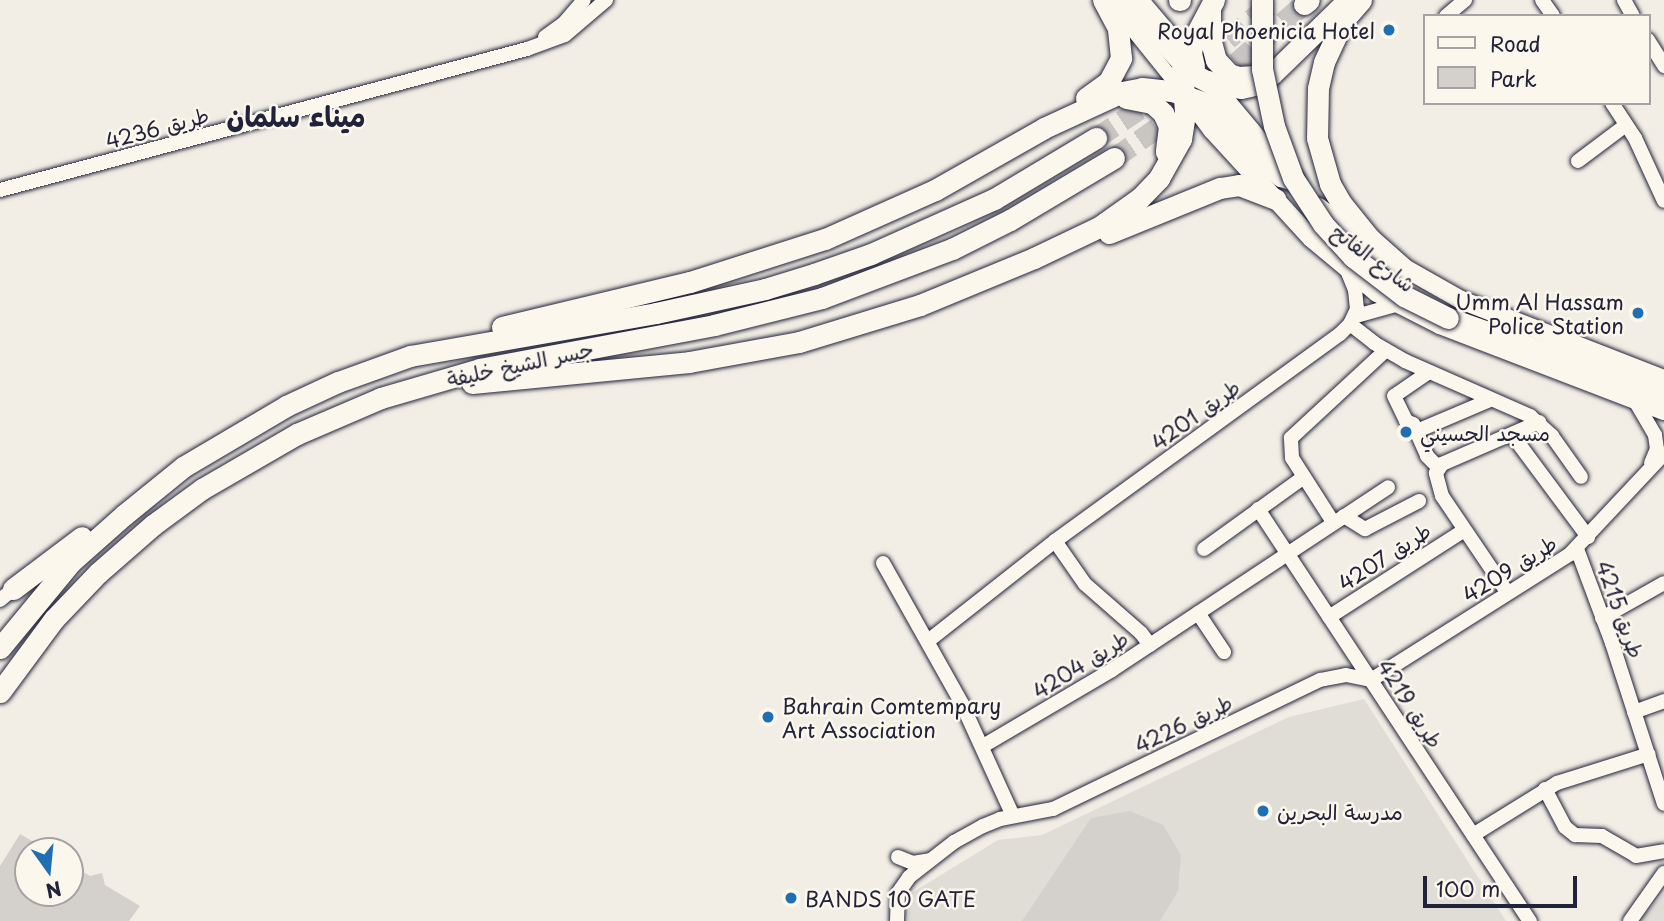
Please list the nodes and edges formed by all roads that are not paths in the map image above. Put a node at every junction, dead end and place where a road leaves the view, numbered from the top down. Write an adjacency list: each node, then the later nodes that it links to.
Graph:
1 (584, 0): 13 (street, طريق 4236)
2 (606, 0): 13 (street, طريق 4236)
3 (1106, 0): 16 (street, شارع الفاتح); 20 (highway)
4 (1125, 0): 16 (highway)
5 (1142, 0): 16 (street)
6 (1262, 0): 38 (highway, bridge)
7 (1348, 0): 15 (highway)
8 (1361, 0): 30 (highway)
9 (1465, 0): 11 (street)
10 (1212, 2): 15 (highway); 16 (highway)
11 (1448, 14)
12 (1650, 43): 14 (street)
13 (527, 49): 26 (street, طريق 4236)
14 (1664, 66)
15 (1272, 74): 16 (highway)
16 (1195, 81): 17 (highway); 24 (highway); 25 (highway); 27 (main road, شارع الفاتح)
17 (1097, 103): 20 (highway); 24 (highway)
18 (1613, 105): 19 (street)
19 (1626, 125): 23 (street); 28 (street)
20 (1044, 128): 35 (highway)
21 (1096, 138): 35 (highway, جسر الشيخ خليفة)
22 (1114, 158): 39 (highway, جسر الشيخ خليفة)
23 (1578, 161)
24 (1159, 178): 29 (highway)
25 (1293, 180): 30 (main road, شارع الفاتح)
26 (0, 190)
27 (1275, 199): 29 (highway); 31 (main road, شارع الفاتح)
28 (1664, 201)
29 (1034, 258): 39 (highway)
30 (1404, 269): 37 (main road, شارع الفاتح)
31 (1347, 270): 32 (main road, شارع الفاتح); 33 (street)
32 (1396, 305): 33 (street, طريق 4201); 40 (main road, شارع الفاتح)
33 (1353, 320): 34 (street); 58 (street, طريق 4201)
34 (1386, 350): 36 (street); 49 (street)
35 (410, 356): 54 (highway, جسر الشيخ خليفة)
36 (1429, 372): 41 (street); 44 (street)
37 (1664, 379)
38 (1664, 395)
39 (381, 398): 74 (highway, جسر الشيخ خليفة)
40 (1634, 399): 42 (main road, شارع الفاتح); 47 (street)
41 (1490, 400): 43 (street); 44 (street)
42 (1664, 411)
43 (1539, 422): 45 (street); 50 (street)
44 (1417, 431): 48 (street)
45 (1513, 436): 48 (street); 57 (street)
46 (1664, 454): 47 (street, طريق 4209)
47 (1649, 467): 57 (street, طريق 4209)
48 (1439, 468): 56 (street, طريق 4207)
49 (1304, 477): 53 (street); 55 (street)
50 (1581, 477)
51 (1388, 487): 55 (street, طريق 4204)
52 (1419, 500): 55 (street)
53 (1258, 509): 59 (street); 61 (street, طريق 4219)
54 (124, 515): 65 (highway); 71 (highway, جسر الشيخ خليفة)
55 (1338, 519): 61 (street, طريق 4204)
56 (1463, 531): 64 (street, طريق 4207); 67 (street, طريق 4207)
57 (1588, 537): 60 (street, طريق 4209)
58 (1055, 541): 69 (street); 70 (street)
59 (1204, 549)
60 (1577, 549): 64 (street, طريق 4209); 68 (street, طريق 4215)
61 (1286, 553): 66 (street, طريق 4204); 67 (street, طريق 4219)
62 (883, 563): 69 (street)
63 (1664, 583): 68 (street)
64 (1507, 592): 73 (street, طريق 4209)
65 (6, 595)
66 (1198, 613): 70 (street, طريق 4204); 72 (street)
67 (1329, 617): 73 (street, طريق 4219)
68 (1602, 618): 76 (street, طريق 4215)
69 (928, 641): 77 (street)
70 (1150, 645): 77 (street, طريق 4204)
71 (0, 648)
72 (1224, 652)
73 (1371, 680): 81 (street, طريق 4226); 82 (street, طريق 4219)
74 (0, 692)
75 (1664, 701): 76 (street)
76 (1634, 712): 78 (street, طريق 4215)
77 (982, 746): 81 (street)
78 (1649, 754): 79 (street); 80 (street, طريق 4215)
79 (1545, 789): 82 (street); 84 (street)
80 (1664, 804)
81 (1013, 816): 86 (street, طريق 4226)
82 (1473, 835): 90 (street, طريق 4219)
83 (1664, 842): 84 (street)
84 (1664, 851)
85 (898, 857): 86 (street)
86 (932, 860): 89 (street, طريق 4226)
87 (1664, 861): 88 (street)
88 (1662, 875): 91 (street)
89 (897, 921)
90 (1530, 921)
91 (1630, 921)

